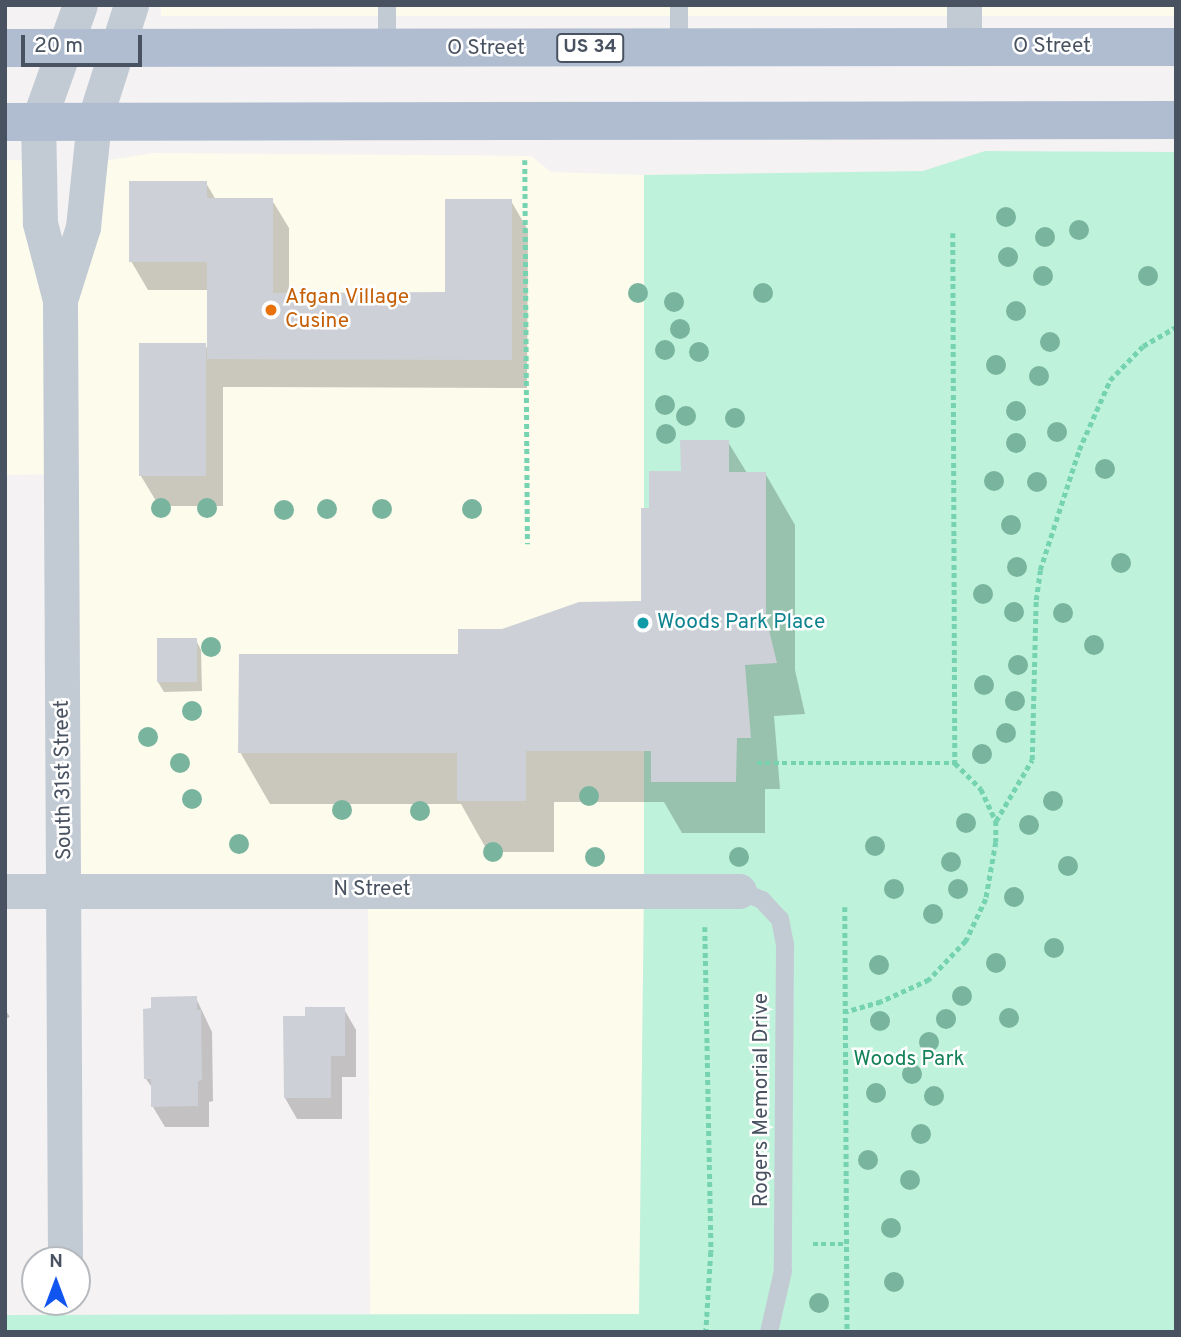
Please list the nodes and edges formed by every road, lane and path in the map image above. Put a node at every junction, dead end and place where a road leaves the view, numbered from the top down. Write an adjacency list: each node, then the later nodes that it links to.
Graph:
1 (80, 5): 9 (street, South 31st Street)
2 (131, 5): 10 (street, South 31st Street)
3 (387, 5): 12 (lane)
4 (679, 5): 11 (lane)
5 (964, 5): 6 (street)
6 (964, 47): 7 (main road, O Street / US 34); 11 (main road, O Street / US 34)
7 (1176, 47)
8 (5, 48): 9 (main road, O Street / US 34)
9 (62, 48): 10 (main road, O Street / US 34); 15 (street, South 31st Street)
10 (118, 48): 12 (main road, O Street / US 34); 14 (street, South 31st Street)
11 (679, 48): 12 (main road, O Street / US 34)
12 (387, 49)
13 (1176, 120): 14 (main road)
14 (94, 121): 15 (main road); 18 (street, South 31st Street)
15 (22, 122): 18 (street, South 31st Street)
16 (525, 157): 20 (path)
17 (953, 233): 22 (path)
18 (61, 300): 26 (street, South 31st Street)
19 (1176, 327): 23 (path)
20 (528, 544)
21 (757, 763): 22 (path)
22 (955, 763): 23 (path)
23 (996, 821): 29 (path)
24 (704, 890): 26 (street, N Street); 27 (street, N Street); 33 (path)
25 (5, 891): 26 (street, N Street)
26 (65, 891): 32 (street, South 31st Street)
27 (739, 891): 34 (lane, Rogers Memorial Drive)
28 (845, 907): 29 (path)
29 (846, 1013): 31 (path)
30 (804, 1244): 31 (path)
31 (845, 1244): 35 (path)
32 (65, 1246)
33 (706, 1332)
34 (769, 1332)
35 (847, 1332)

